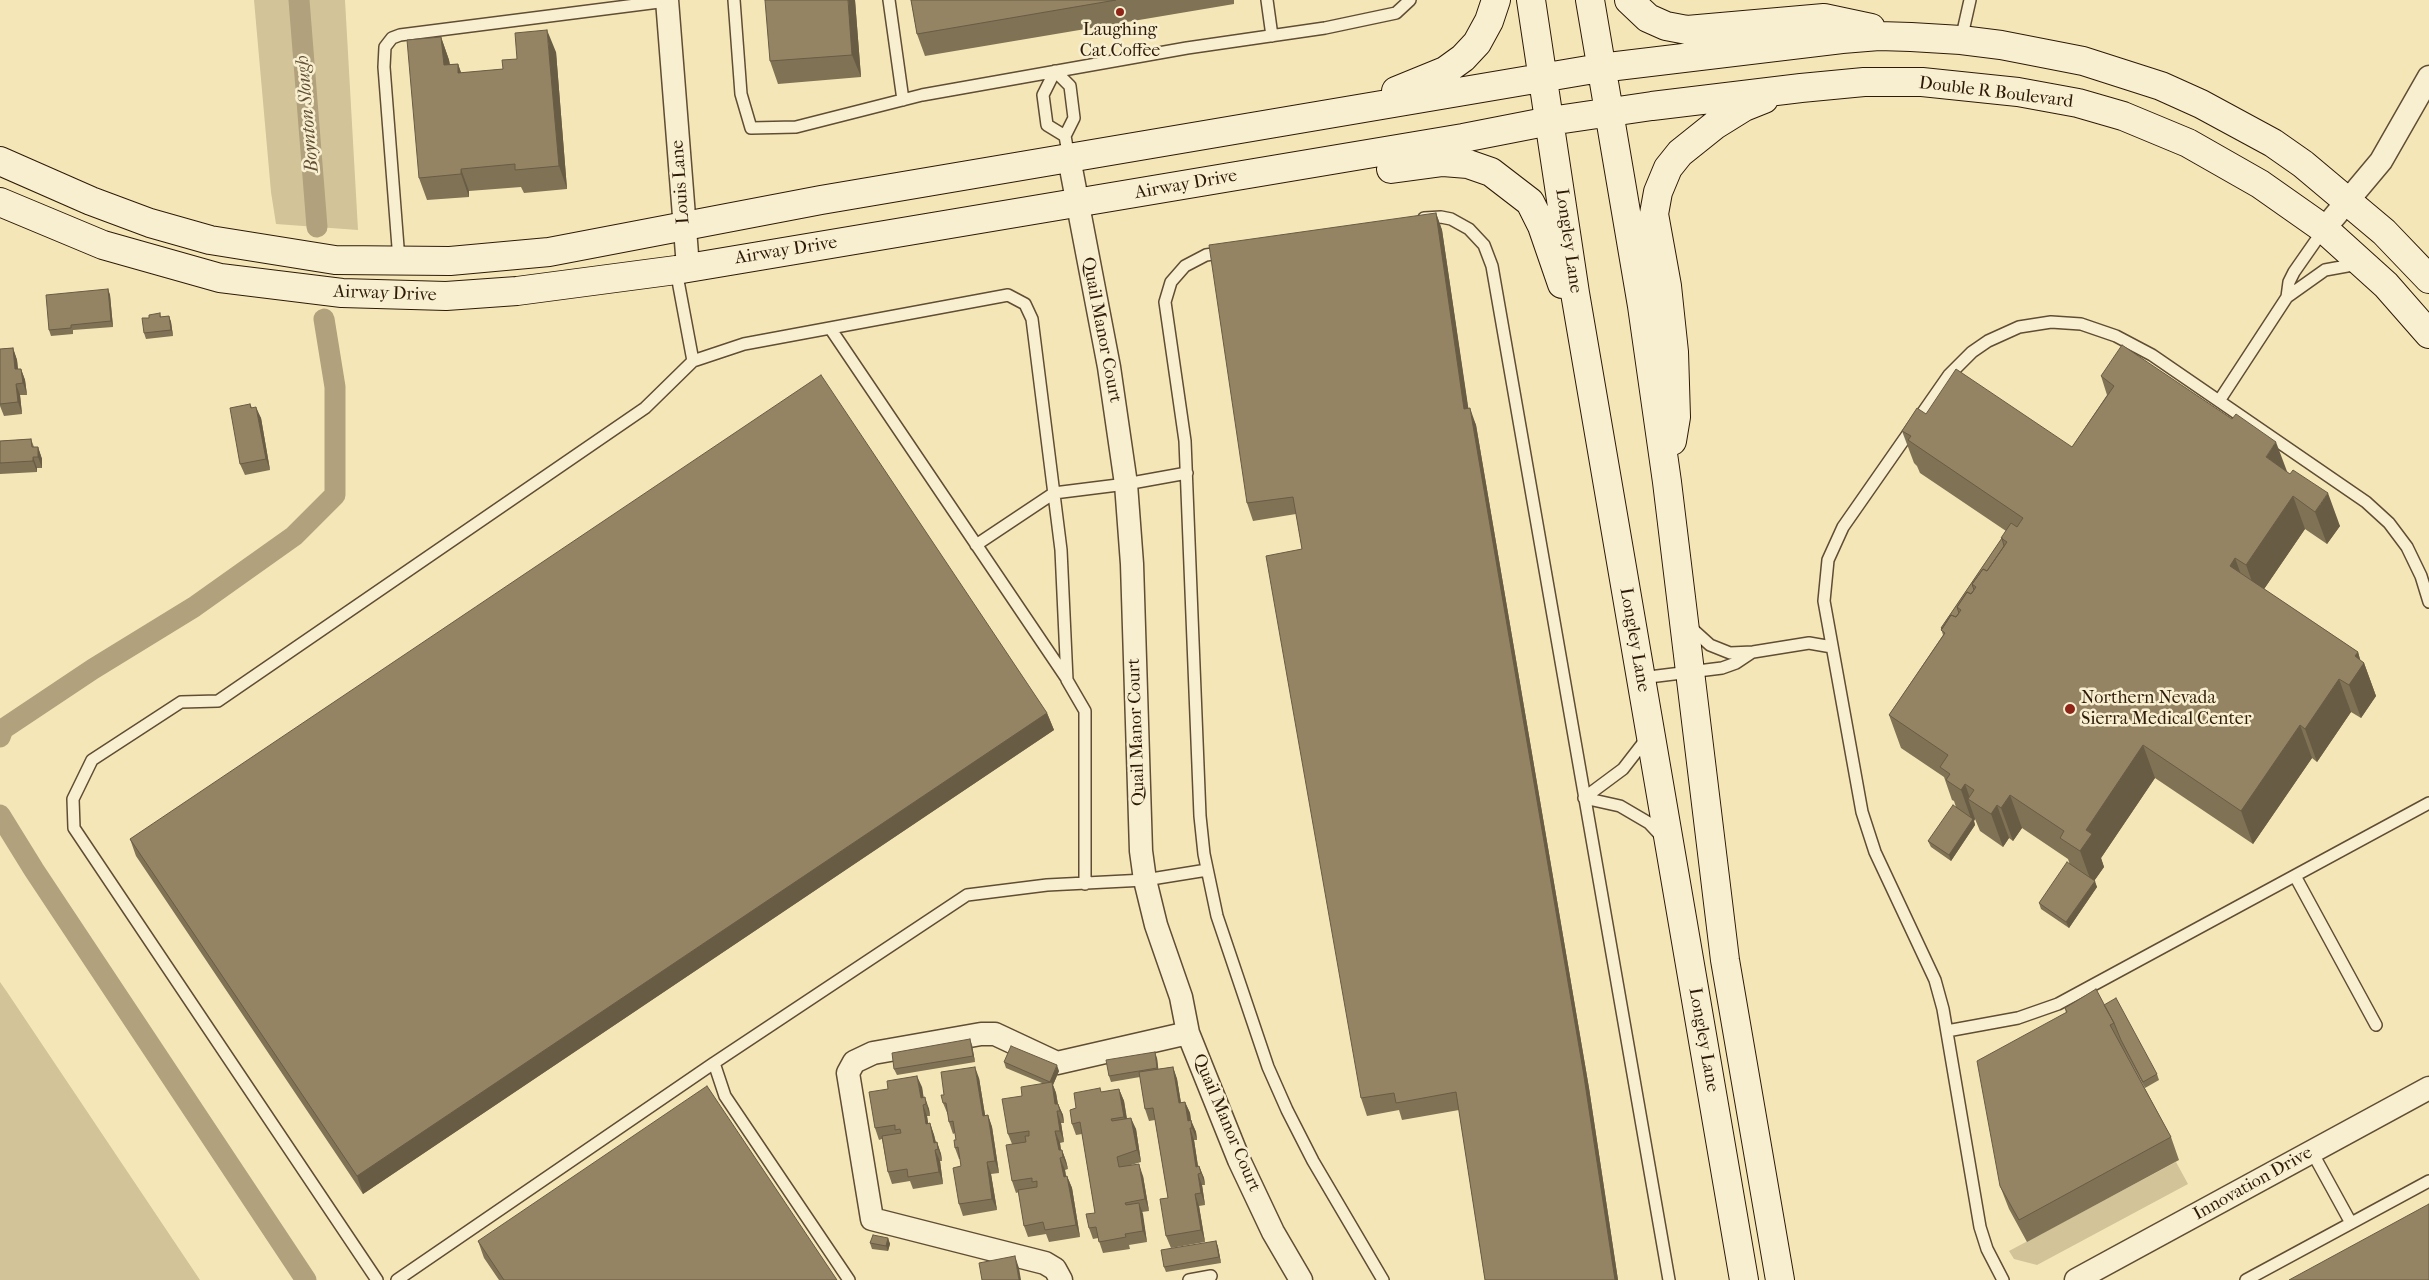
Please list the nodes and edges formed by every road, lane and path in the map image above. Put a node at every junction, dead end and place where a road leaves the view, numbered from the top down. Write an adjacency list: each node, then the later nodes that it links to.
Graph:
1 (734, 0): 19 (lane)
2 (889, 0): 19 (lane)
3 (1267, 0): 11 (lane)
4 (1410, 0): 11 (lane)
5 (1496, 0): 21 (main road)
6 (1531, 0): 16 (main road, Longley Lane)
7 (1590, 0): 14 (main road, Longley Lane)
8 (1628, 0): 12 (main road)
9 (1970, 0): 13 (lane)
10 (667, 1): 31 (street, Louis Lane); 35 (lane)
11 (1272, 36): 15 (lane)
12 (1911, 37): 13 (main road); 14 (main road)
13 (1961, 40): 27 (main road)
14 (1600, 68): 16 (main road, Airway Drive); 20 (main road, Longley Lane)
15 (1055, 71): 19 (lane); 24 (lane); 24 (lane)
16 (1544, 77): 21 (main road, Airway Drive); 23 (main road, Longley Lane)
17 (2429, 77): 27 (street)
18 (1801, 88): 20 (main road, Double R Boulevard); 32 (main road, Double R Boulevard); 46 (main road)
19 (903, 100)
20 (1609, 112): 22 (main road, Double R Boulevard); 46 (main road, Longley Lane)
21 (1315, 116): 24 (main road, Airway Drive)
22 (1579, 117): 23 (main road, Airway Drive)
23 (1550, 121): 26 (main road, Airway Drive); 43 (main road, Longley Lane)
24 (1067, 147): 28 (street, Quail Manor Court); 31 (main road, Airway Drive)
25 (0, 162): 33 (main road, Airway Drive)
26 (1177, 186): 28 (main road, Airway Drive); 43 (main road)
27 (2348, 200): 32 (street); 38 (main road)
28 (1076, 203): 37 (main road, Airway Drive); 47 (street, Quail Manor Court)
29 (1, 204): 33 (main road); 37 (main road, Airway Drive)
30 (1411, 220): 58 (lane)
31 (684, 226): 35 (main road, Airway Drive); 37 (street, Louis Lane)
32 (2324, 229): 36 (main road, Double R Boulevard); 39 (lane)
33 (210, 240): 35 (main road, Airway Drive)
34 (1235, 250): 45 (lane)
35 (399, 262)
36 (2364, 264): 39 (lane); 41 (main road, Double R Boulevard)
37 (682, 268): 42 (lane)
38 (2429, 279)
39 (2287, 297): 44 (lane)
40 (830, 328): 42 (lane); 48 (lane); 49 (lane)
41 (2429, 334)
42 (693, 360): 74 (lane)
43 (1590, 368): 55 (main road, Longley Lane)
44 (2219, 401): 50 (lane); 52 (lane)
45 (1187, 473): 47 (lane); 61 (lane)
46 (1667, 482): 51 (main road, Longley Lane)
47 (1126, 484): 48 (lane); 63 (street, Quail Manor Court)
48 (1054, 494): 49 (lane); 56 (lane)
49 (976, 546): 56 (lane)
50 (2429, 602)
51 (1684, 620): 53 (lane); 54 (main road, Longley Lane)
52 (1832, 648): 53 (lane); 66 (lane)
53 (1753, 652): 54 (lane)
54 (1691, 672): 55 (lane); 83 (main road, Longley Lane)
55 (1641, 678): 57 (main road, Longley Lane)
56 (1067, 680): 64 (lane)
57 (1650, 732): 58 (lane); 60 (main road, Longley Lane)
58 (1584, 798): 60 (lane); 81 (lane)
59 (2429, 803): 62 (lane)
60 (1670, 846): 82 (main road, Longley Lane)
61 (1207, 870): 63 (lane); 80 (lane)
62 (2295, 876): 65 (lane); 66 (lane)
63 (1145, 880): 64 (lane); 67 (street, Quail Manor Court)
64 (1085, 884): 68 (lane)
65 (2376, 1025)
66 (1947, 1031): 84 (lane)
67 (1188, 1033): 77 (street); 79 (street, Quail Manor Court)
68 (714, 1063): 75 (lane); 76 (lane)
69 (2429, 1088): 70 (street, Innovation Drive)
70 (2312, 1152): 72 (lane); 85 (street, Innovation Drive)
71 (2429, 1181): 72 (lane)
72 (2351, 1223): 86 (lane)
73 (1211, 1276): 78 (lane)
74 (377, 1280)
75 (397, 1280)
76 (848, 1280)
77 (1061, 1280)
78 (1189, 1280)
79 (1301, 1280)
80 (1383, 1280)
81 (1668, 1280)
82 (1744, 1280)
83 (1780, 1280)
84 (2003, 1280)
85 (2076, 1280)
86 (2246, 1280)

